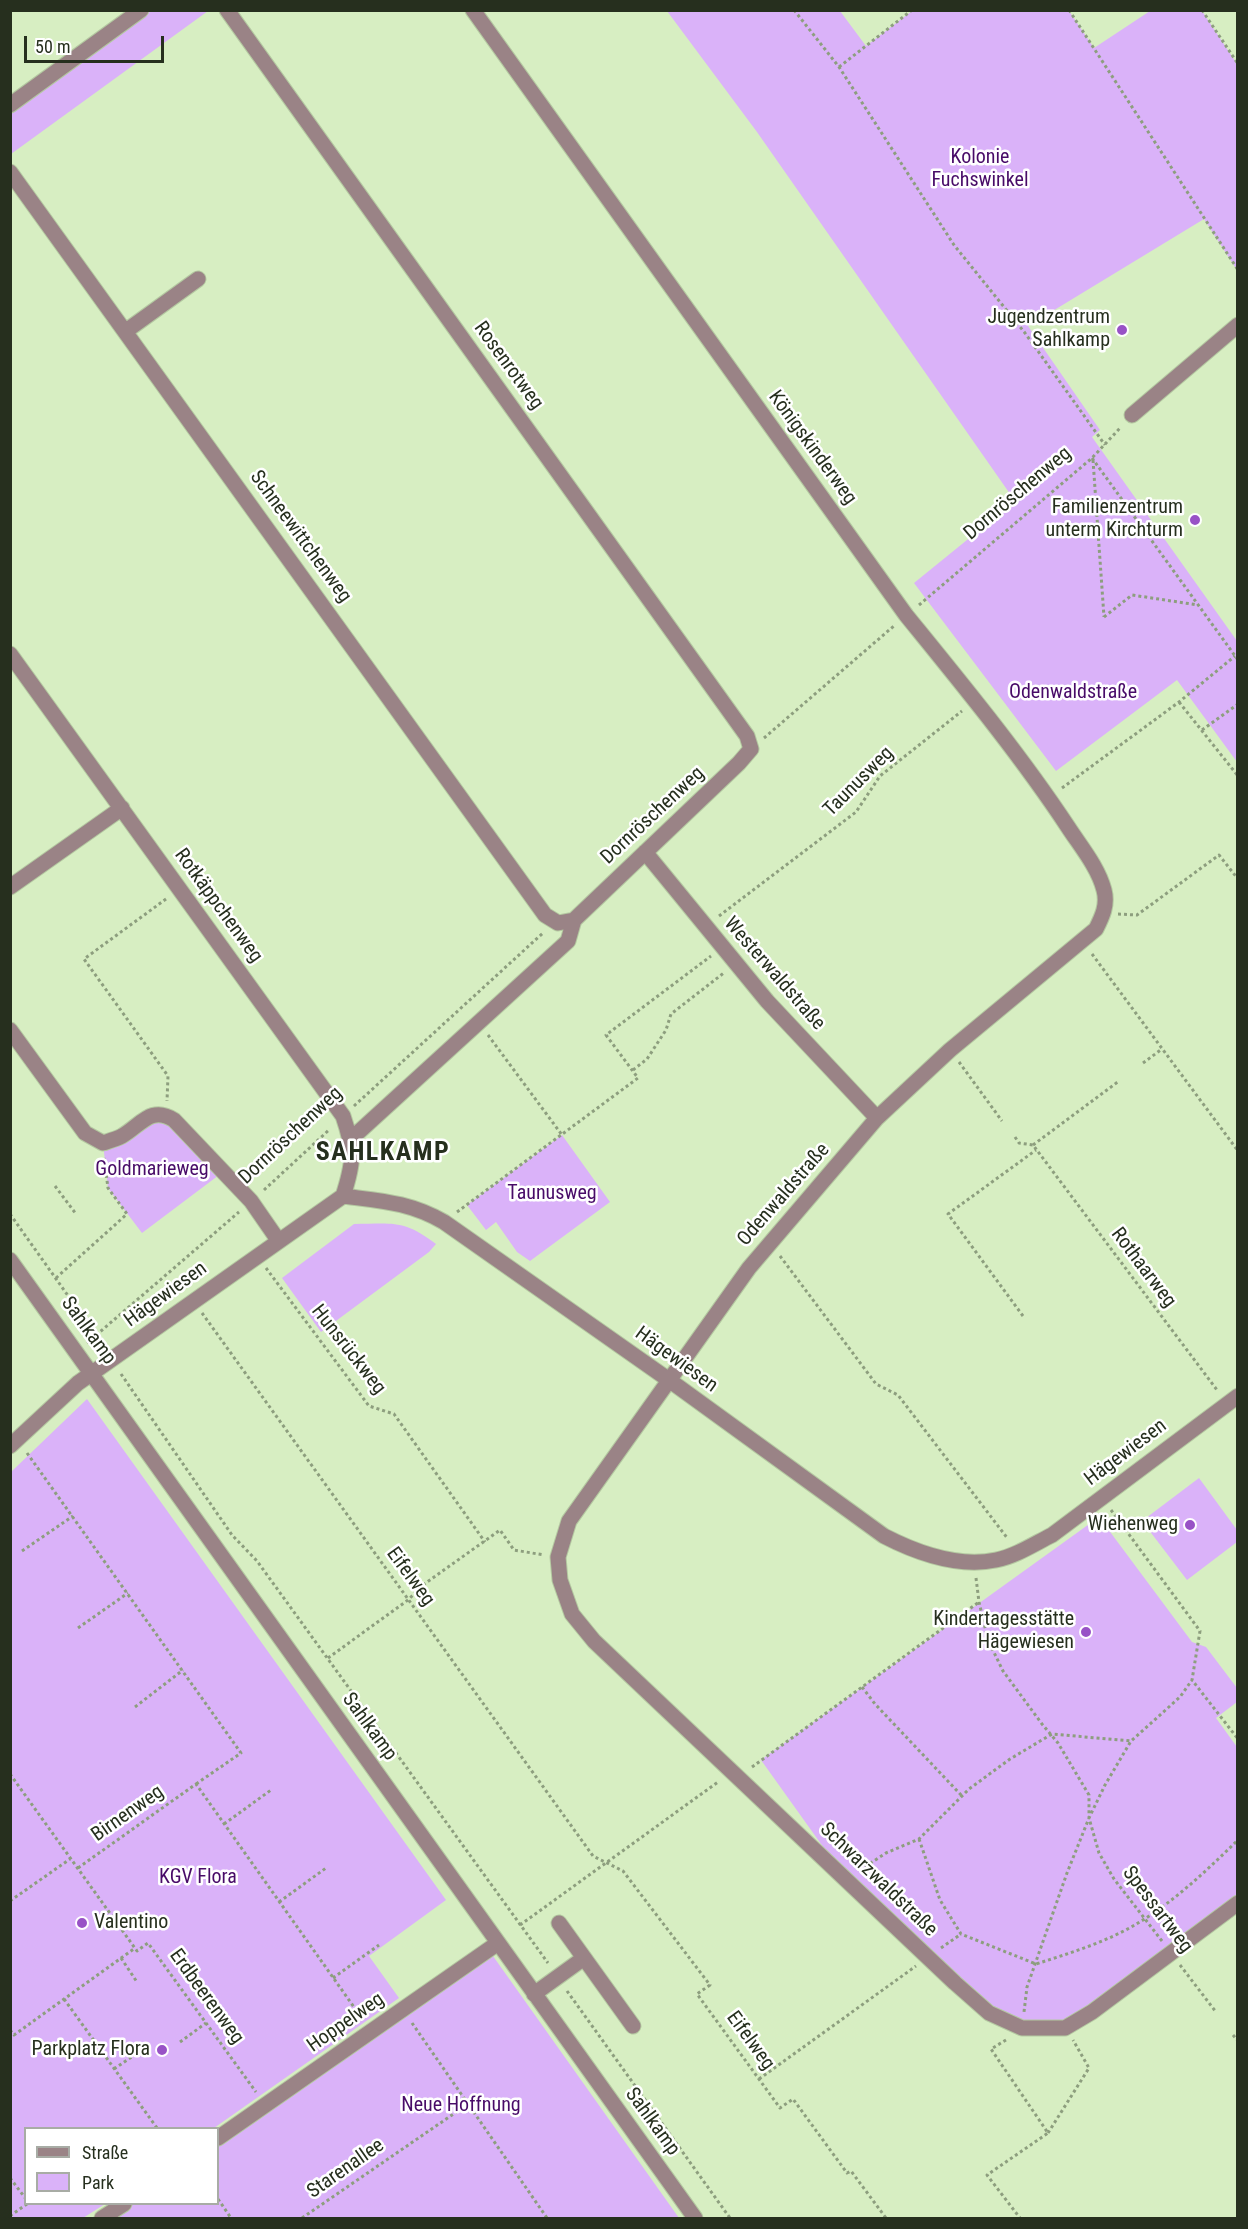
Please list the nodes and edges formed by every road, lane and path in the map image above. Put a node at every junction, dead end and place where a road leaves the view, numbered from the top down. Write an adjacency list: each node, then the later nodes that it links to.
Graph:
1 (141, 10): 10 (street)
2 (227, 10): 28 (street, Rosenrotweg)
3 (473, 10): 20 (street, Königskinderweg)
4 (794, 10): 9 (path)
5 (912, 10): 9 (path)
6 (1069, 10): 12 (path)
7 (1202, 10): 8 (path)
8 (1238, 64)
9 (839, 67): 17 (path)
10 (10, 105)
11 (10, 171): 15 (street, Schneewittchenweg)
12 (1238, 270)
13 (198, 279): 15 (street)
14 (1238, 325): 16 (street)
15 (126, 331): 38 (street, Schneewittchenweg)
16 (1132, 414): 17 (path, Dornröschenweg)
17 (1105, 445): 18 (path, Dornröschenweg)
18 (1092, 458): 19 (path); 19 (path); 20 (path, Dornröschenweg)
19 (1198, 605): 22 (path)
20 (906, 615): 24 (street, Königskinderweg); 28 (path, Dornröschenweg)
21 (10, 654): 31 (street, Rotkäppchenweg)
22 (1234, 656): 23 (path); 25 (path)
23 (1238, 660)
24 (976, 701): 30 (street, Königskinderweg); 39 (path, Taunusweg)
25 (1179, 702): 27 (path); 30 (path)
26 (1238, 704): 27 (path)
27 (1202, 730): 29 (path)
28 (751, 749): 32 (street, Dornröschenweg)
29 (1238, 776)
30 (1049, 798): 36 (street, Königskinderweg)
31 (122, 808): 34 (street); 52 (street, Rotkäppchenweg)
32 (645, 852): 37 (street, Dornröschenweg); 39 (street, Westerwaldstraße)
33 (1238, 879): 36 (path)
34 (10, 887)
35 (166, 899): 51 (path)
36 (1104, 913): 40 (street, Odenwaldstraße)
37 (574, 920): 38 (street); 44 (street)
38 (558, 923): 43 (path, Dornröschenweg)
39 (705, 927): 41 (street, Westerwaldstraße)
40 (1083, 941): 46 (path); 47 (street, Odenwaldstraße)
41 (723, 948): 42 (street, Westerwaldstraße); 49 (path)
42 (736, 964): 49 (path); 53 (street, Westerwaldstraße)
43 (465, 1004): 44 (path); 52 (path, Dornröschenweg)
44 (478, 1022): 55 (path); 57 (street)
45 (10, 1030): 58 (street)
46 (1162, 1049): 48 (path); 61 (path)
47 (950, 1050): 53 (street, Odenwaldstraße); 54 (path)
48 (1143, 1063)
49 (633, 1071): 55 (path)
50 (1119, 1081): 59 (path)
51 (166, 1115): 58 (street); 64 (street)
52 (343, 1116): 57 (street, Rotkäppchenweg); 64 (path, Dornröschenweg)
53 (878, 1118): 69 (street, Odenwaldstraße)
54 (1002, 1121)
55 (562, 1135): 67 (path)
56 (1015, 1137): 59 (path, Rothaarweg)
57 (351, 1139): 63 (street, Rotkäppchenweg)
58 (103, 1143): 72 (path)
59 (1033, 1145): 60 (path, Rothaarweg)
60 (1036, 1149): 74 (path); 79 (path, Rothaarweg)
61 (1238, 1150)
62 (55, 1186): 66 (path)
63 (343, 1196): 67 (street, Hägewiesen); 68 (street, Hägewiesen)
64 (251, 1201): 68 (street); 75 (path, Dornröschenweg)
65 (10, 1214): 72 (path)
66 (76, 1214)
67 (444, 1222): 78 (street, Hägewiesen)
68 (278, 1240): 70 (street, Hägewiesen)
69 (770, 1243): 78 (street, Odenwaldstraße); 85 (path)
70 (257, 1255): 73 (street, Hägewiesen); 83 (path, Hunsrückweg)
71 (10, 1260): 77 (street, Sahlkamp)
72 (56, 1278): 75 (path)
73 (193, 1301): 76 (street, Hägewiesen); 89 (path, Eifelweg)
74 (1023, 1316)
75 (98, 1335): 76 (path)
76 (111, 1360): 77 (street, Hägewiesen); 92 (path)
77 (92, 1373): 80 (street, Hägewiesen); 121 (street, Sahlkamp)
78 (669, 1380): 86 (street, Odenwaldstraße); 87 (street, Hägewiesen)
79 (1232, 1400): 81 (street, Hägewiesen)
80 (14, 1443): 82 (path, Birnenweg)
81 (1102, 1498): 85 (street, Hägewiesen); 94 (path)
82 (73, 1516): 84 (path); 88 (path, Birnenweg)
83 (485, 1542): 86 (path); 89 (path)
84 (22, 1551)
85 (1018, 1552): 87 (street, Hägewiesen)
86 (558, 1557): 101 (street, Schwarzwaldstraße)
87 (974, 1562): 90 (path, Spessartweg)
88 (128, 1593): 91 (path); 93 (path, Birnenweg)
89 (408, 1600): 92 (path); 110 (path, Eifelweg)
90 (979, 1602): 95 (path); 97 (path, Spessartweg)
91 (78, 1628)
92 (328, 1658): 119 (path)
93 (183, 1670): 96 (path); 102 (path, Birnenweg)
94 (1192, 1680): 98 (path); 99 (path)
95 (862, 1687): 101 (path); 104 (path)
96 (135, 1707)
97 (1052, 1734): 99 (path); 104 (path); 105 (path, Spessartweg)
98 (1238, 1739)
99 (1131, 1741): 105 (path)
100 (10, 1774): 109 (path)
101 (735, 1774): 110 (path); 113 (street, Schwarzwaldstraße)
102 (196, 1784): 106 (path); 111 (path, Birnenweg)
103 (271, 1790): 106 (path)
104 (962, 1796): 107 (path)
105 (1089, 1818): 117 (path, Spessartweg); 129 (path)
106 (224, 1824): 115 (path)
107 (919, 1839): 113 (path); 120 (path)
108 (1238, 1840): 117 (path)
109 (70, 1858): 111 (path); 114 (path)
110 (608, 1862): 119 (path); 148 (path, Eifelweg)
111 (78, 1868): 123 (path)
112 (326, 1868): 115 (path)
113 (846, 1880): 139 (street, Schwarzwaldstraße)
114 (10, 1901)
115 (279, 1902): 131 (path)
116 (1238, 1903): 125 (street)
117 (1144, 1920): 125 (path, Spessartweg); 129 (path)
118 (559, 1923): 127 (street)
119 (520, 1925): 130 (path)
120 (961, 1934): 124 (path); 129 (path)
121 (498, 1943): 133 (street, Sahlkamp); 135 (street, Hoppelweg)
122 (379, 1945): 131 (path)
123 (135, 1948): 126 (path); 137 (path, Erdbeerenweg)
124 (935, 1953)
125 (1171, 1953): 136 (path, Spessartweg); 140 (street)
126 (121, 1958): 132 (path); 134 (path)
127 (584, 1958): 130 (street); 138 (street)
128 (923, 1961): 148 (path)
129 (1036, 1964): 139 (path)
130 (558, 1977): 133 (street); 165 (path)
131 (333, 1978): 142 (path)
132 (137, 1982)
133 (534, 1994): 164 (street, Sahlkamp)
134 (64, 1999): 141 (path); 147 (path)
135 (403, 2009): 142 (street, Hoppelweg); 149 (path)
136 (1216, 2012)
137 (206, 2023): 145 (path); 150 (path, Erdbeerenweg)
138 (633, 2026)
139 (1022, 2028): 140 (street, Schwarzwaldstraße); 152 (path)
140 (1065, 2028): 152 (path)
141 (10, 2030)
142 (371, 2031): 150 (street, Hoppelweg)
143 (1233, 2035): 144 (path)
144 (1238, 2041)
145 (180, 2042)
146 (133, 2056): 147 (path)
147 (114, 2068): 151 (path)
148 (759, 2079): 166 (path, Eifelweg)
149 (468, 2104): 162 (path, Starenallee); 163 (path)
150 (265, 2105): 153 (street, Hoppelweg)
151 (157, 2127)
152 (1048, 2133): 167 (path)
153 (219, 2137)
154 (10, 2178): 155 (path)
155 (24, 2196)
156 (219, 2200): 161 (path)
157 (26, 2205): 159 (path)
158 (122, 2205): 160 (street)
159 (10, 2216)
160 (102, 2218)
161 (231, 2218)
162 (302, 2218)
163 (547, 2218)
164 (695, 2218)
165 (730, 2218)
166 (886, 2218)
167 (1020, 2218)

